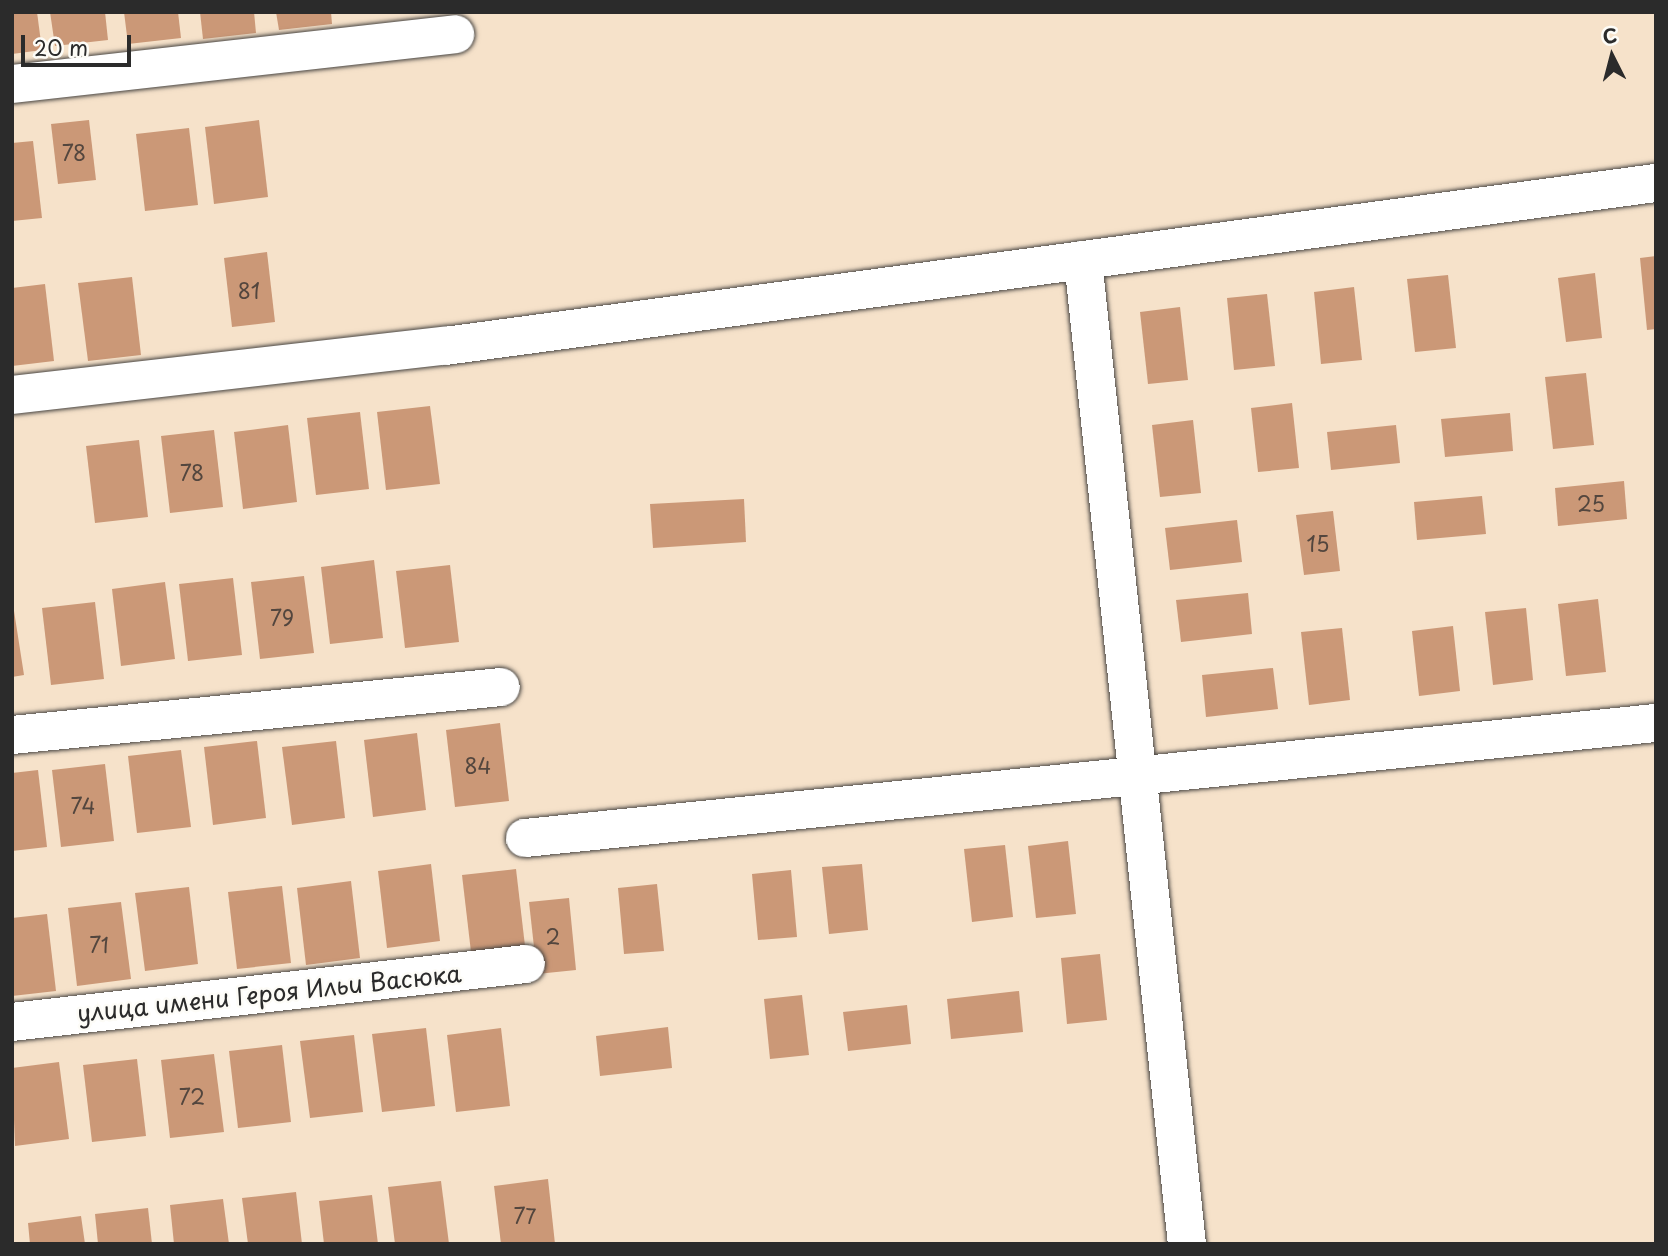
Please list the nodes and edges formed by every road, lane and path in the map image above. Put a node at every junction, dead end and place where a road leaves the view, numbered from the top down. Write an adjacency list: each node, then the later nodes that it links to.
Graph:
1 (454, 34): 2 (street)
2 (12, 84)
3 (1656, 183): 4 (street)
4 (1083, 260): 5 (street); 9 (street)
5 (12, 395)
6 (501, 688): 8 (street)
7 (1656, 723): 9 (street)
8 (12, 735)
9 (1138, 776): 10 (street); 13 (street)
10 (525, 838)
11 (526, 964): 12 (street, улица имени Героя Ильи Васюка)
12 (12, 1022)
13 (1187, 1244)

